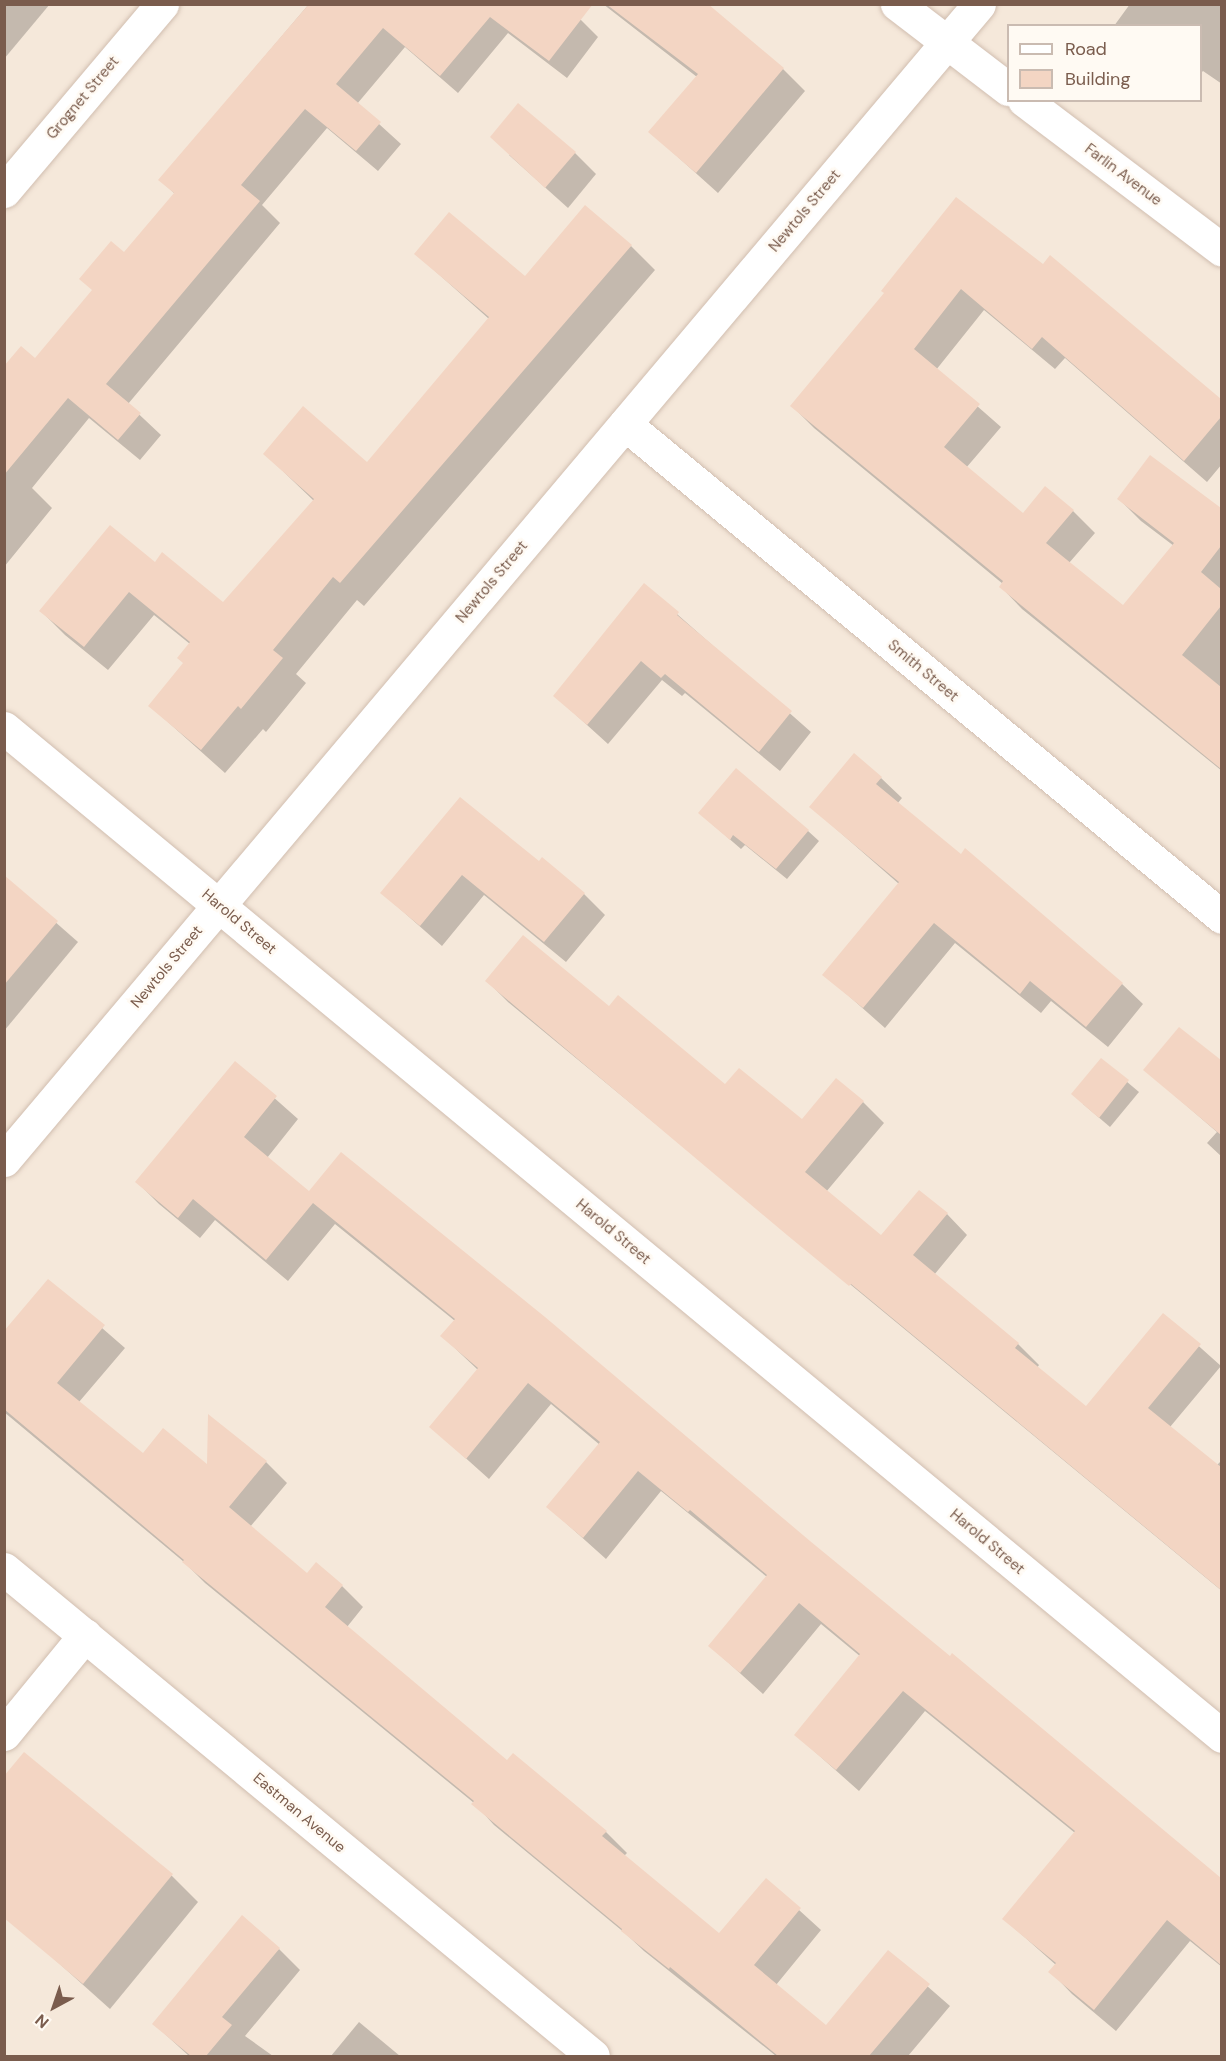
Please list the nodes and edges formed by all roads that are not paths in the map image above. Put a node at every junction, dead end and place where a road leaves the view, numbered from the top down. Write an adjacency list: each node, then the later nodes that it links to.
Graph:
1 (162, 4): 7 (street, Grognet Street)
2 (897, 4): 4 (street)
3 (979, 4): 4 (street, Newtols Street)
4 (947, 43): 5 (street); 9 (street, Newtols Street)
5 (1007, 88)
6 (1027, 102): 8 (street, Farlin Avenue)
7 (4, 190)
8 (1221, 250)
9 (625, 424): 11 (street, Newtols Street); 12 (street, Smith Street)
10 (4, 728): 11 (street, Harold Street)
11 (219, 906): 13 (street, Newtols Street); 17 (street, Harold Street)
12 (1221, 917)
13 (4, 1160)
14 (4, 1569): 15 (street, Eastman Avenue)
15 (85, 1635): 16 (street); 18 (street, Eastman Avenue)
16 (4, 1734)
17 (1221, 1736)
18 (593, 2056)

